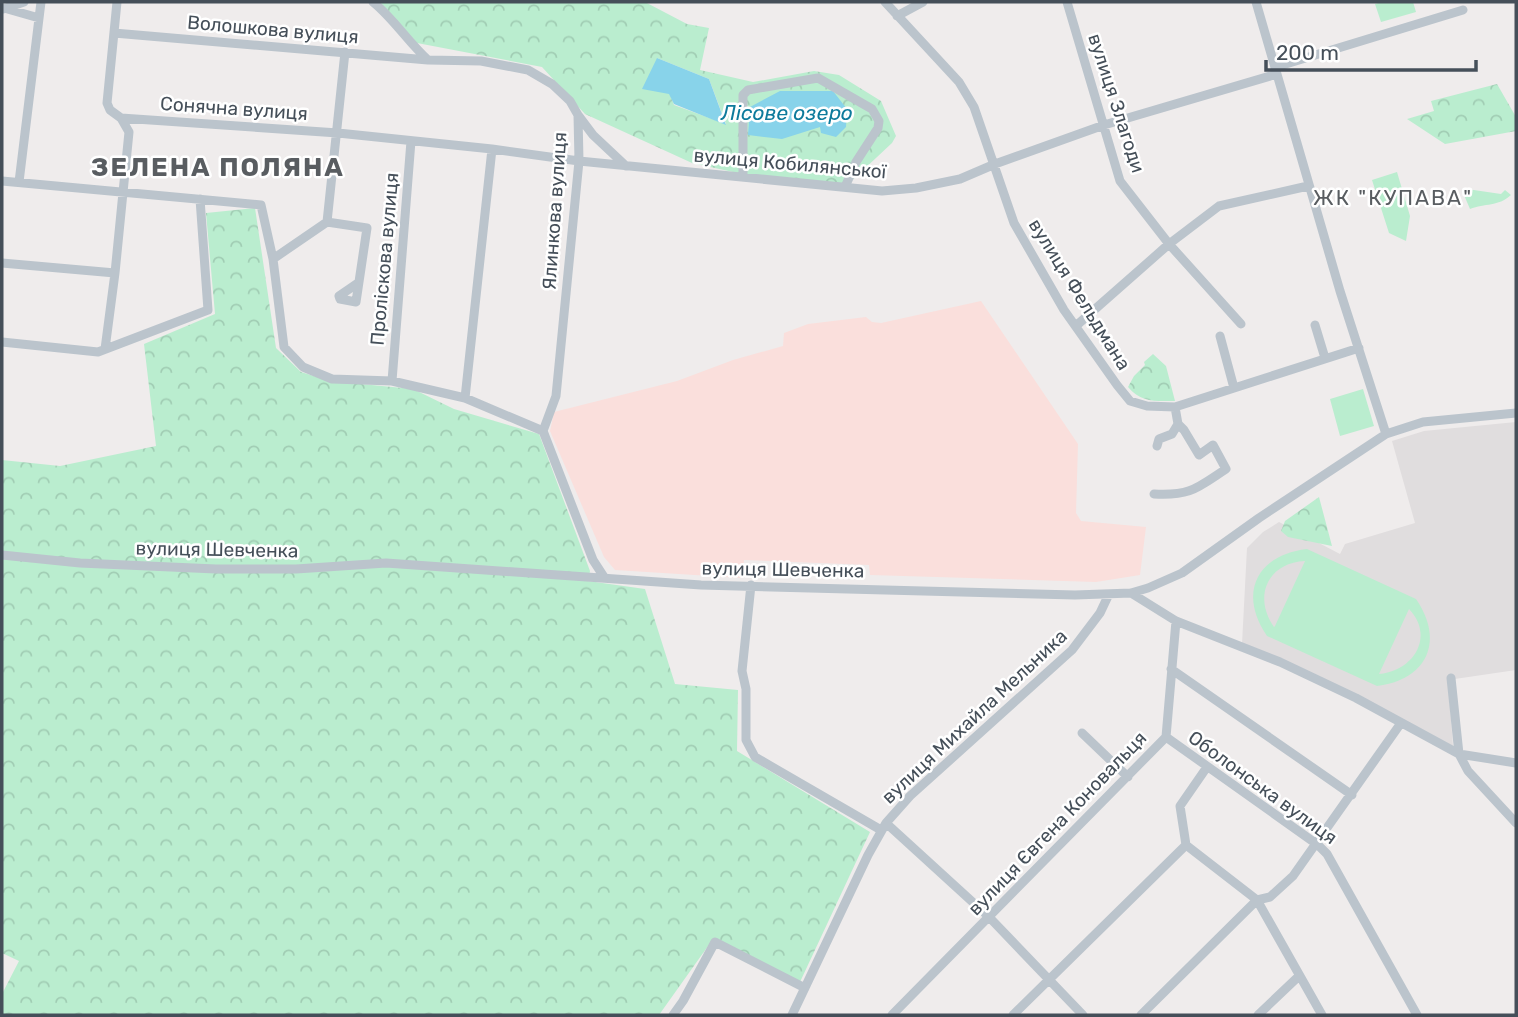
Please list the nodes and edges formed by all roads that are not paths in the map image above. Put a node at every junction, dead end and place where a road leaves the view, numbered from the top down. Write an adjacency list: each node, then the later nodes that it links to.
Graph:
1 (24, 2): 9 (street)
2 (41, 2): 12 (street)
3 (117, 2): 13 (street)
4 (373, 2): 15 (street)
5 (884, 2): 11 (street, вулиця Фельдмана)
6 (923, 2): 11 (street)
7 (1066, 2): 19 (street, вулиця Злагоди)
8 (1256, 2): 16 (street)
9 (3, 9): 12 (street)
10 (1463, 10): 16 (street, вулиця Кобилянської)
11 (897, 16): 24 (street, вулиця Фельдмана)
12 (39, 18): 28 (street)
13 (114, 33): 14 (street, Волошкова вулиця); 18 (street)
14 (345, 52): 15 (street, Волошкова вулиця); 20 (street)
15 (428, 60): 17 (street, Ялинкова вулиця)
16 (1276, 70): 19 (street, вулиця Кобилянської); 29 (street)
17 (578, 115): 23 (street, Ялинкова вулиця); 25 (street)
18 (121, 118): 20 (street, Сонячна вулиця); 31 (street)
19 (1104, 125): 24 (street, вулиця Кобилянської); 34 (street, вулиця Злагоди)
20 (338, 133): 21 (street, Сонячна вулиця); 33 (street)
21 (411, 141): 22 (street, Сонячна вулиця); 47 (street, Проліскова вулиця)
22 (492, 149): 23 (street, Сонячна вулиця); 49 (street)
23 (579, 162): 25 (street, вулиця Кобилянської); 53 (street, Ялинкова вулиця)
24 (995, 164): 30 (street, вулиця Кобилянської); 40 (street, вулиця Фельдмана)
25 (626, 166): 26 (street, вулиця Кобилянської)
26 (743, 177): 30 (street, вулиця Кобилянської); 30 (street)
27 (2, 181): 28 (street)
28 (19, 182): 31 (street)
29 (1308, 186): 34 (street); 44 (street)
30 (845, 187)
31 (122, 191): 32 (street); 37 (street)
32 (200, 199): 35 (street); 45 (street)
33 (327, 222): 35 (street); 38 (street)
34 (1169, 244): 39 (street, вулиця Злагоди); 40 (street)
35 (273, 259): 47 (street)
36 (2, 263): 37 (street)
37 (115, 273): 45 (street)
38 (358, 283)
39 (1241, 324)
40 (1077, 325): 50 (street, вулиця Фельдмана)
41 (1315, 325): 46 (street)
42 (1220, 336): 48 (street)
43 (2, 342): 45 (street)
44 (1359, 348): 46 (street, вулиця Фельдмана); 54 (street)
45 (105, 349)
46 (1325, 358): 48 (street, вулиця Фельдмана)
47 (392, 381): 49 (street)
48 (1234, 388): 50 (street, вулиця Фельдмана)
49 (465, 398): 53 (street)
50 (1175, 407): 52 (street)
51 (1516, 413): 54 (street, вулиця Шевченка)
52 (1178, 424): 55 (street); 56 (street)
53 (543, 431): 58 (street)
54 (1386, 434): 60 (street, вулиця Шевченка)
55 (1157, 446)
56 (1154, 494)
57 (2, 555): 58 (street, вулиця Шевченка)
58 (601, 577): 59 (street, вулиця Шевченка)
59 (751, 585): 61 (street, вулиця Шевченка); 74 (street)
60 (1131, 593): 61 (street, вулиця Шевченка); 62 (street)
61 (1109, 594): 74 (street, вулиця Михайла Мельника)
62 (1175, 621): 63 (street, вулиця Євгена Коновальця); 65 (street)
63 (1171, 669): 67 (street, вулиця Євгена Коновальця); 72 (street)
64 (1451, 678): 68 (street)
65 (1401, 723): 68 (street); 72 (street)
66 (1082, 733): 71 (street)
67 (1166, 737): 70 (street, Оболонська вулиця); 71 (street, вулиця Євгена Коновальця)
68 (1459, 754): 69 (street); 73 (street)
69 (1516, 763)
70 (1208, 767): 75 (street); 76 (street, Оболонська вулиця)
71 (1128, 776): 78 (street, вулиця Євгена Коновальця)
72 (1352, 795): 76 (street)
73 (1516, 822)
74 (884, 826): 78 (street); 81 (street, вулиця Михайла Мельника)
75 (1186, 845): 77 (street); 80 (street)
76 (1318, 845): 77 (street); 90 (street, Оболонська вулиця)
77 (1257, 900): 79 (street); 87 (street)
78 (989, 917): 80 (street); 84 (street, вулиця Євгена Коновальця)
79 (1299, 976): 88 (street); 89 (street)
80 (1049, 980): 85 (street); 86 (street)
81 (805, 988): 82 (street); 83 (street, вулиця Михайла Мельника)
82 (673, 1015)
83 (792, 1015)
84 (892, 1015)
85 (1013, 1015)
86 (1083, 1015)
87 (1141, 1015)
88 (1258, 1015)
89 (1322, 1015)
90 (1417, 1015)

